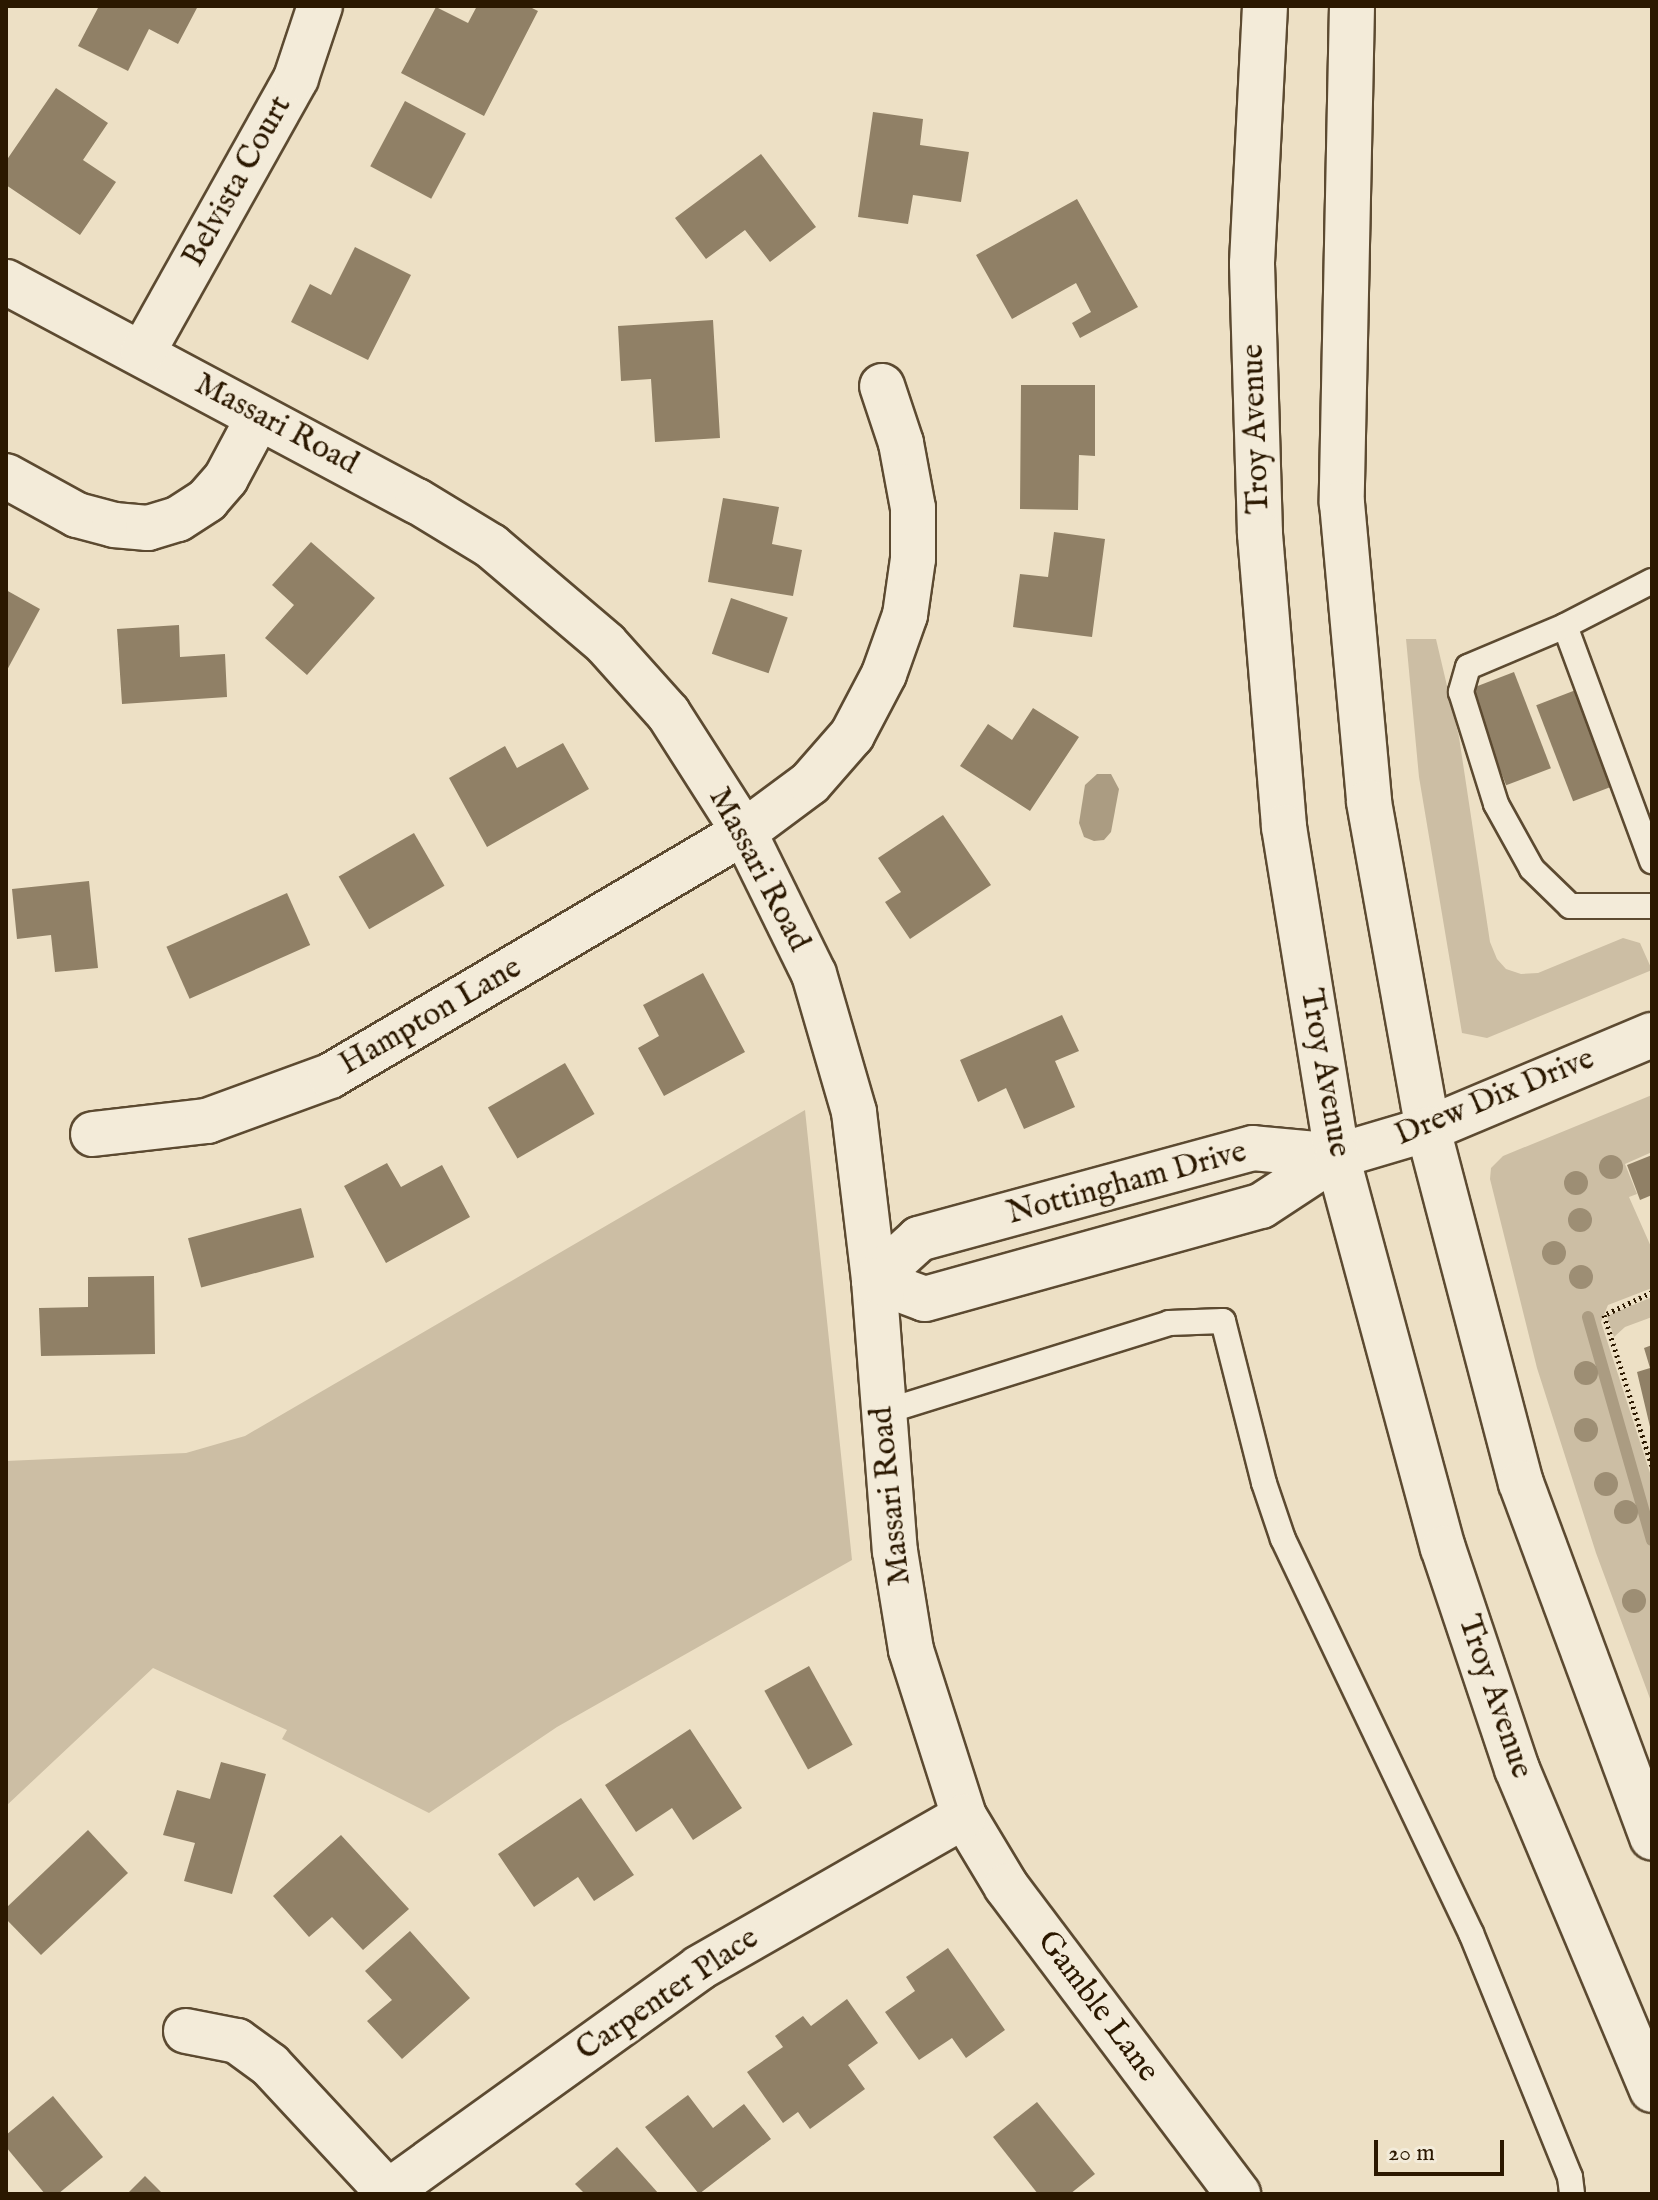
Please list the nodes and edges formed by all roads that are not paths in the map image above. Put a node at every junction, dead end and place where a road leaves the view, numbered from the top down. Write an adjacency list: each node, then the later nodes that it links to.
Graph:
1 (320, 6): 5 (street, Belvista Court)
2 (1265, 6): 17 (street, Troy Avenue)
3 (1352, 6): 15 (street)
4 (6, 282): 5 (street, Massari Road)
5 (143, 352): 7 (street, Massari Road)
6 (882, 386): 11 (street, Hampton Lane)
7 (258, 418): 8 (street); 11 (street, Massari Road)
8 (6, 476)
9 (1652, 581): 10 (lane)
10 (1565, 626): 12 (lane); 13 (lane)
11 (744, 832): 16 (street, Hampton Lane); 18 (street, Massari Road)
12 (1652, 861)
13 (1652, 906)
14 (1652, 1035): 15 (street, Drew Dix Drive)
15 (1428, 1129): 17 (street, Drew Dix Drive); 21 (street)
16 (93, 1134)
17 (1337, 1156): 18 (street, Nottingham Drive); 18 (street, Nottingham Drive); 23 (street, Troy Avenue)
18 (874, 1280): 19 (street, Massari Road)
19 (884, 1412): 20 (street, Massari Road); 26 (lane)
20 (964, 1816): 24 (street, Carpenter Place); 25 (street, Gamble Lane)
21 (1652, 1838)
22 (186, 2031): 24 (street)
23 (1652, 2090)
24 (387, 2193)
25 (1238, 2194)
26 (1572, 2194)

